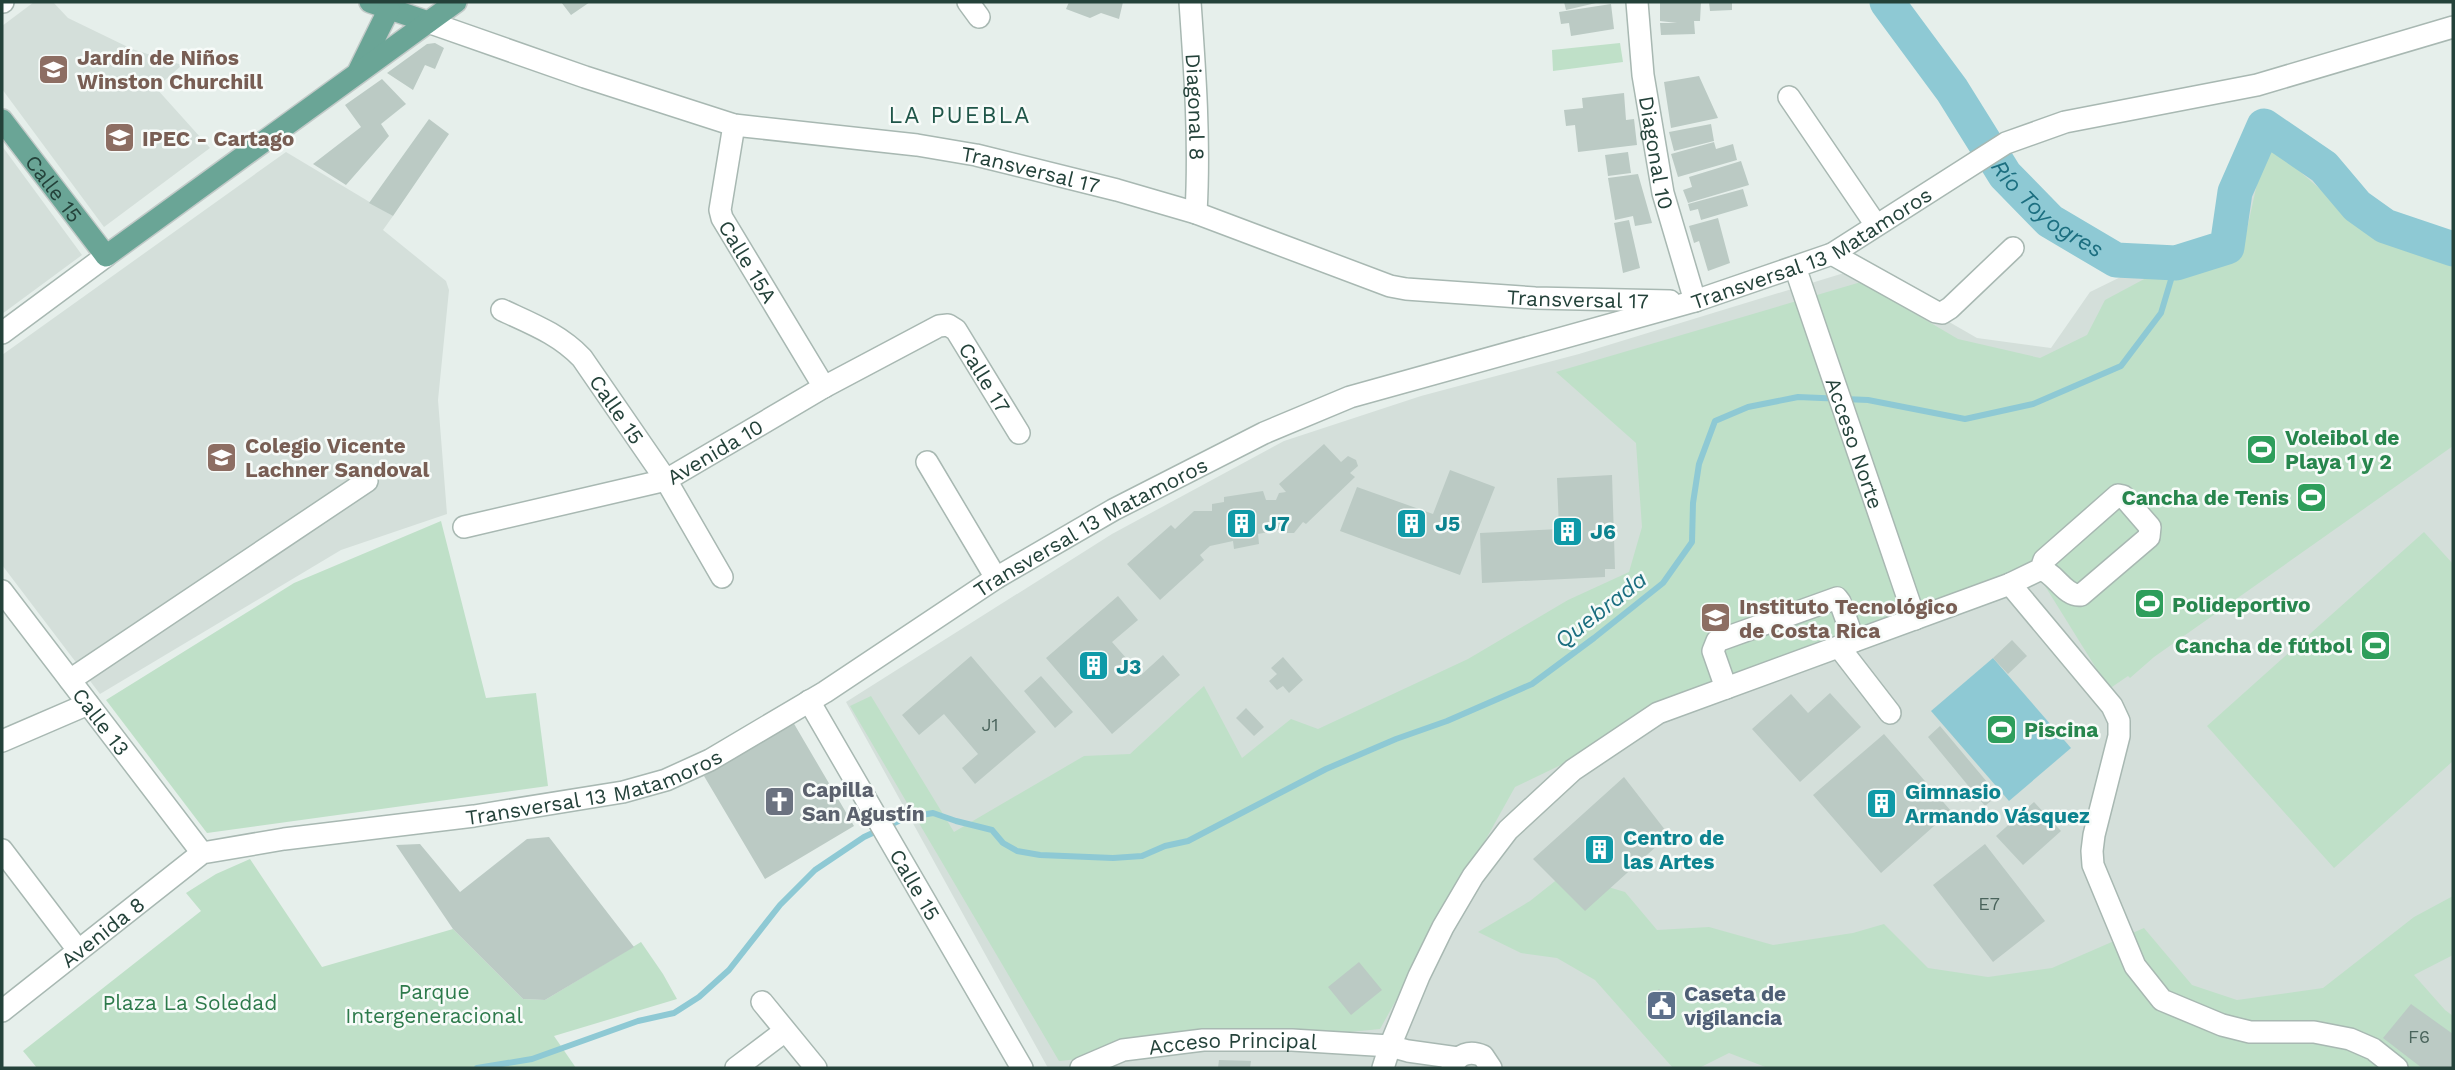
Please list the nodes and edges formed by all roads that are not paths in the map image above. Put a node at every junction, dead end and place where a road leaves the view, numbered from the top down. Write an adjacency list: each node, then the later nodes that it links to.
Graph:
1 (456, 2): 5 (main road)
2 (1190, 2): 11 (street, Diagonal 8)
3 (1637, 2): 17 (street, Diagonal 10)
4 (380, 5): 5 (main road, Transversal 17); 7 (main road)
5 (428, 22): 7 (main road); 10 (street, Transversal 17)
6 (2453, 27): 12 (street, Transversal 13 Matamoros)
7 (356, 75): 15 (main road)
8 (1789, 97): 12 (street)
9 (2, 120): 15 (main road, Calle 15)
10 (734, 125): 11 (street, Transversal 17); 21 (street, Calle 15A)
11 (1196, 213): 17 (street, Transversal 17)
12 (1875, 226): 14 (street, Transversal 13 Matamoros)
13 (2012, 248): 14 (street)
14 (1832, 254): 16 (street, Transversal 13 Matamoros)
15 (106, 256): 20 (street)
16 (1795, 267): 17 (street, Transversal 13 Matamoros); 32 (street, Acceso Norte)
17 (1695, 301): 29 (street, Transversal 13 Matamoros)
18 (502, 310): 24 (street, Calle 15)
19 (948, 326): 21 (street, Avenida 10); 22 (street, Calle 17)
20 (2, 333)
21 (824, 387): 24 (street, Avenida 10)
22 (1019, 433)
23 (927, 462): 29 (street)
24 (666, 480): 26 (street, Avenida 10); 28 (street, Calle 15)
25 (367, 481): 34 (street)
26 (464, 527)
27 (2041, 569): 27 (street); 30 (street)
28 (722, 577)
29 (996, 578): 36 (street, Transversal 13 Matamoros)
30 (2010, 584): 32 (street); 54 (street)
31 (2, 591): 34 (street, Calle 13)
32 (1915, 618): 33 (street)
33 (1847, 644): 35 (street); 35 (street); 38 (street)
34 (70, 680): 37 (street, Calle 13)
35 (1726, 688): 46 (street)
36 (809, 701): 41 (street, Transversal 13 Matamoros); 50 (street, Calle 15)
37 (88, 704): 39 (street); 41 (street, Calle 13)
38 (1890, 713)
39 (2, 741)
40 (2, 850): 42 (street)
41 (202, 853): 42 (street, Avenida 8)
42 (78, 950): 44 (street, Avenida 8)
43 (762, 1002): 45 (street)
44 (2, 1011)
45 (785, 1031): 48 (street); 49 (street)
46 (1390, 1046): 47 (street, Acceso Principal); 51 (street, Acceso Principal); 52 (street)
47 (1455, 1063): 53 (street, Acceso Principal)
48 (736, 1068)
49 (816, 1068)
50 (1022, 1068)
51 (1081, 1068)
52 (1383, 1068)
53 (1491, 1068)
54 (2397, 1068)

